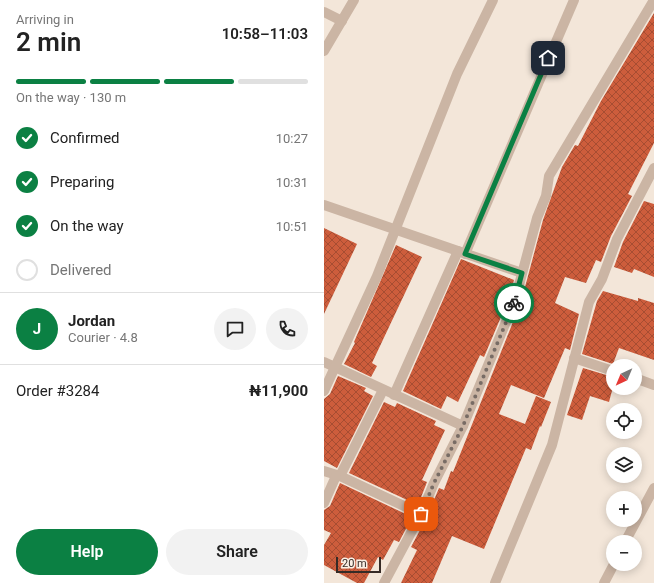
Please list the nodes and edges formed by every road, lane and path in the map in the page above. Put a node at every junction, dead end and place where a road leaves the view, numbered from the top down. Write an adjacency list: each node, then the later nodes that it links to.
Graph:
1 (354, 0): 6 (street)
2 (493, 0): 10 (street)
3 (574, 0): 11 (street)
4 (654, 0): 12 (street)
5 (324, 12): 6 (street)
6 (342, 21): 7 (street)
7 (324, 51)
8 (654, 168): 13 (street)
9 (324, 205): 10 (street)
10 (395, 231): 11 (street); 15 (street)
11 (462, 253): 12 (street); 21 (street)
12 (522, 273): 22 (street)
13 (574, 358): 16 (street); 31 (street)
14 (324, 362): 15 (street)
15 (336, 367): 19 (street); 20 (street)
16 (606, 369)
17 (642, 380): 18 (street)
18 (654, 384)
19 (383, 390): 21 (street); 24 (street)
20 (324, 391)
21 (394, 395): 22 (street)
22 (463, 426): 27 (street)
23 (324, 471): 24 (street)
24 (338, 476): 26 (street); 27 (street)
25 (654, 488): 28 (street)
26 (324, 503)
27 (421, 514): 30 (street)
28 (629, 535)
29 (610, 571): 32 (street)
30 (384, 583)
31 (495, 583)
32 (604, 583)

